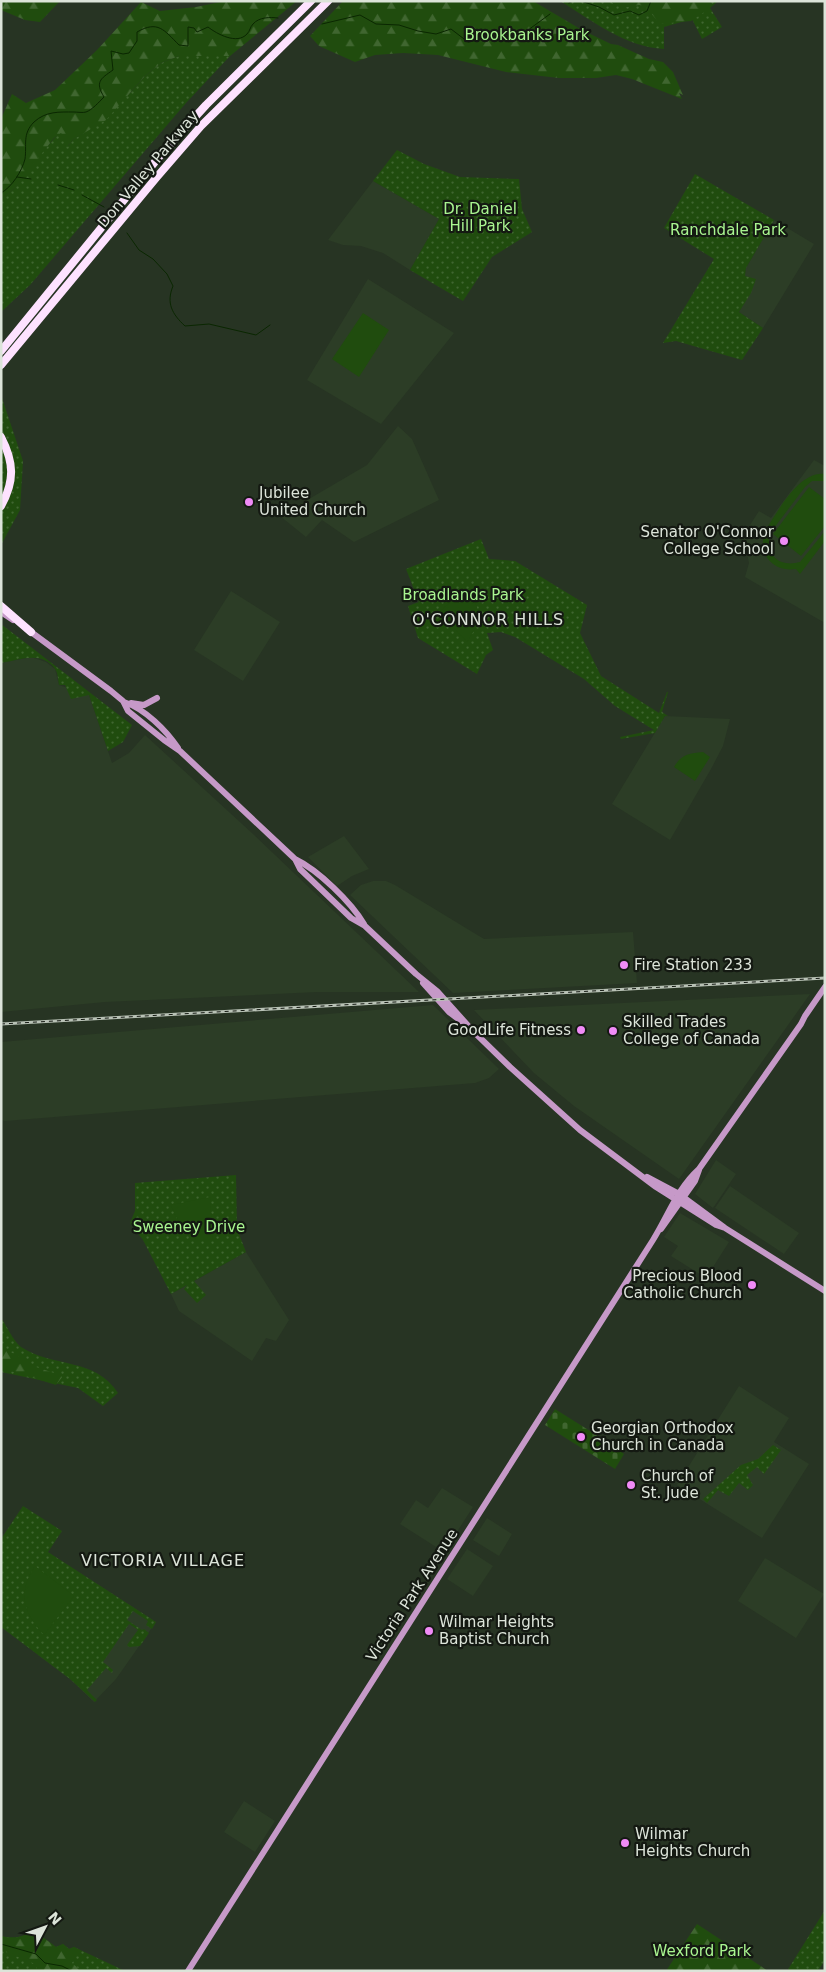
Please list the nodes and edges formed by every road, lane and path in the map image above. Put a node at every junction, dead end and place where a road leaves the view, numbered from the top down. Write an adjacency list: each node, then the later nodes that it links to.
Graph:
1 (311, 1): 3 (highway, Don Valley Parkway)
2 (328, 1): 4 (highway, Don Valley Parkway)
3 (1, 351)
4 (2, 365)
5 (1, 437): 6 (highway)
6 (1, 506)
7 (1, 606): 9 (highway)
8 (1, 612): 9 (main road)
9 (31, 632): 11 (main road)
10 (157, 698): 11 (main road)
11 (123, 702): 13 (main road)
12 (824, 991): 13 (main road, Victoria Park Avenue)
13 (679, 1198): 14 (main road); 15 (main road, Victoria Park Avenue)
14 (825, 1291)
15 (188, 1971)

